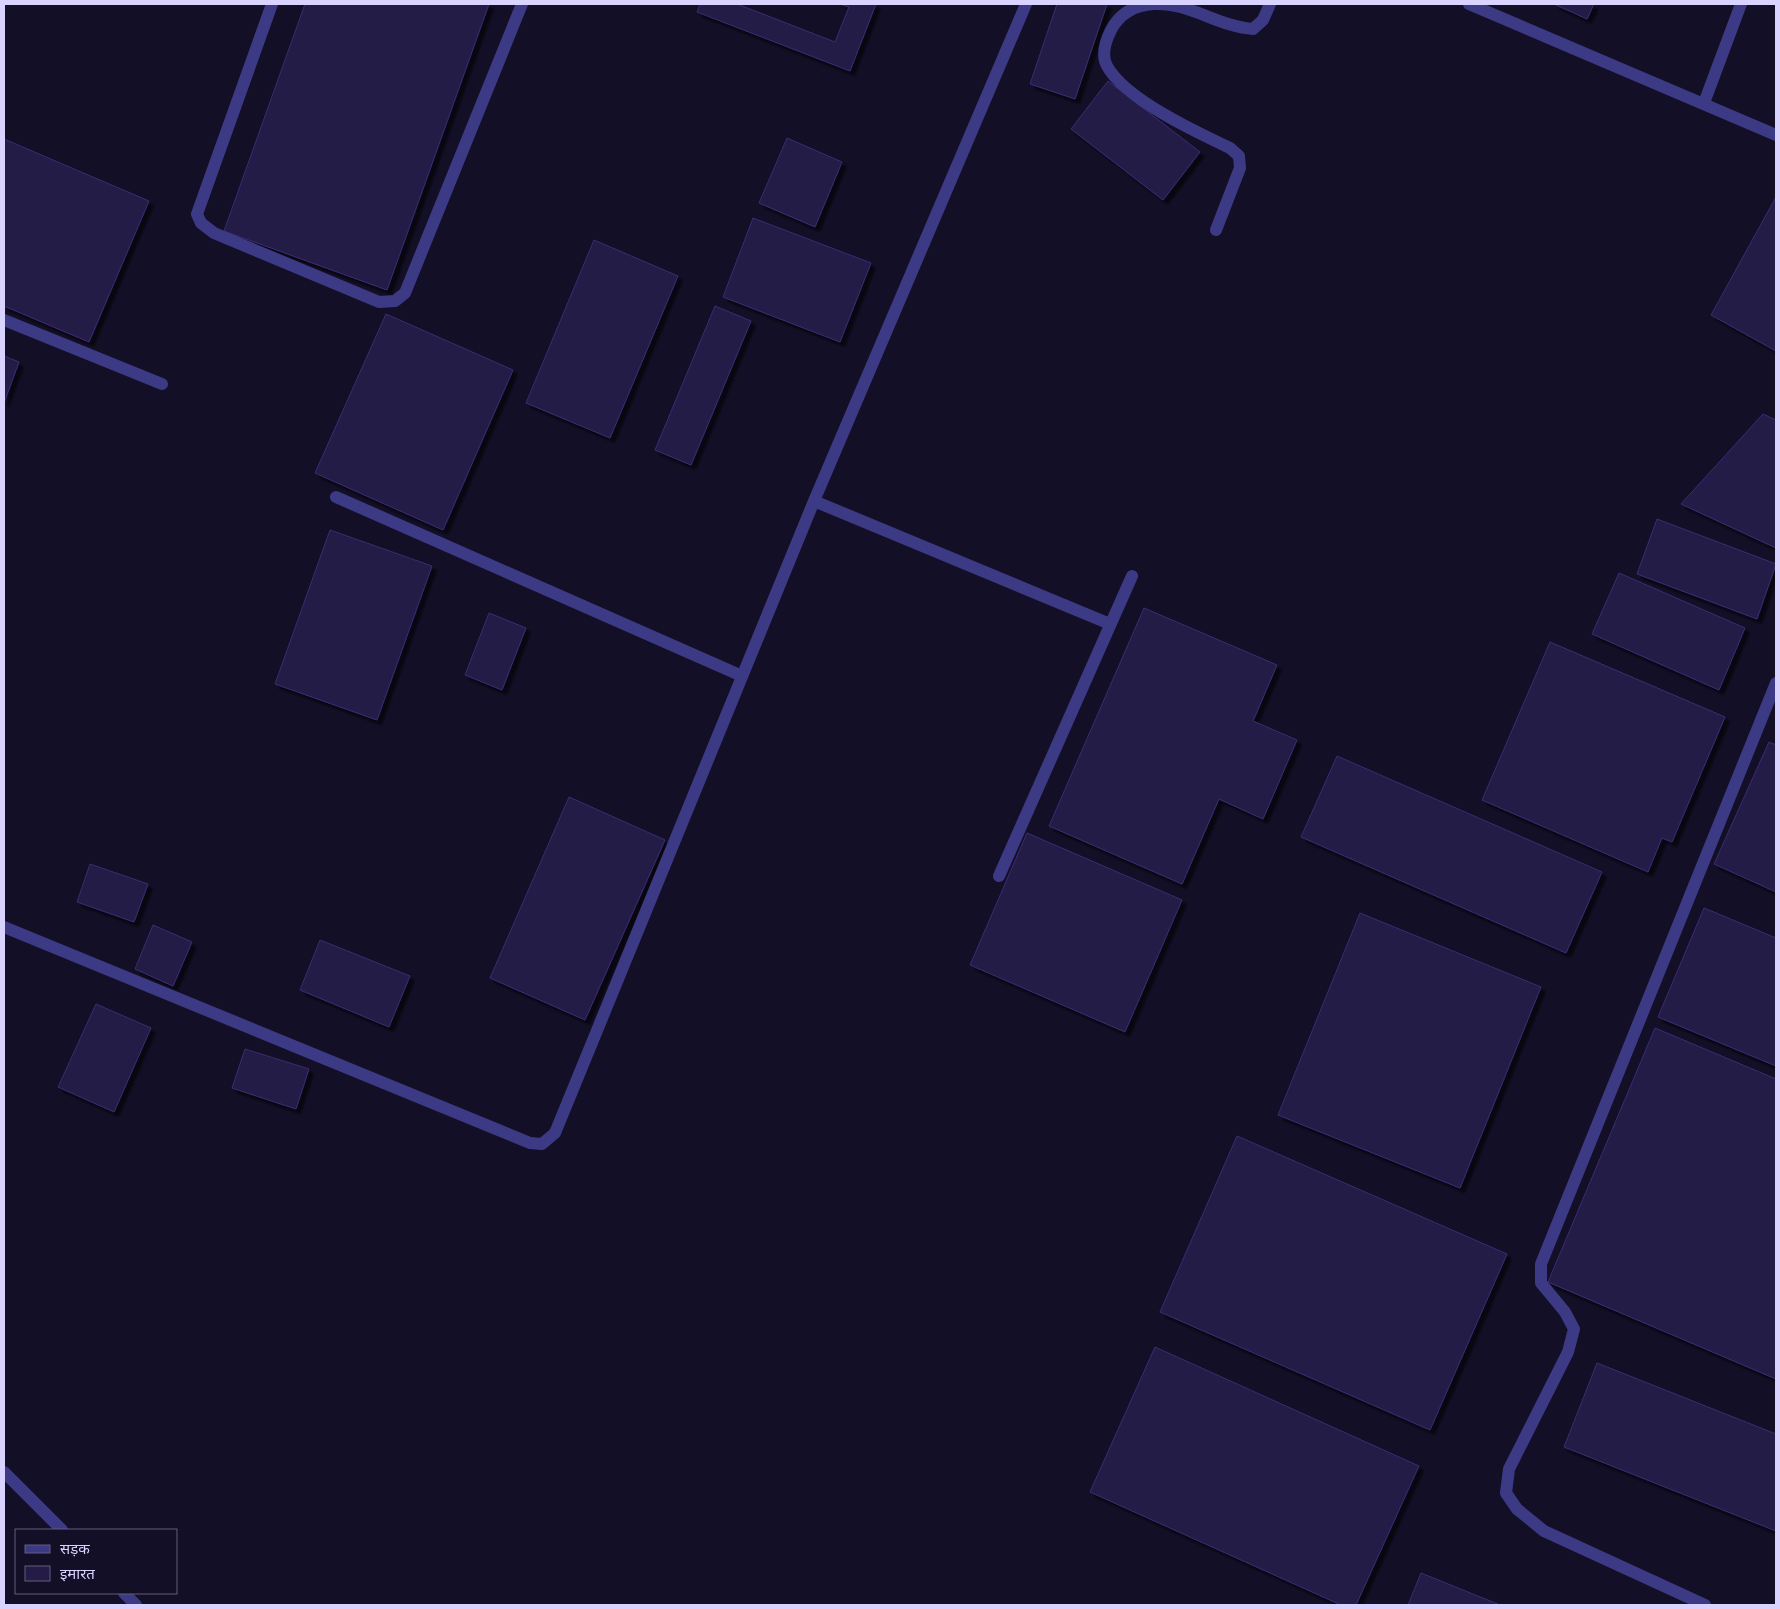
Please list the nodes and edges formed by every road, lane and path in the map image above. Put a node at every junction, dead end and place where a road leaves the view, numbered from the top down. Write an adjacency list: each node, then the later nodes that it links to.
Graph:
1 (272, 4): 2 (street)
2 (522, 4)
3 (1026, 4): 13 (street)
4 (1270, 4): 9 (street)
5 (1469, 4): 7 (street)
6 (1741, 4): 7 (street)
7 (1704, 103): 8 (street)
8 (1776, 135)
9 (1216, 230)
10 (4, 320): 11 (street)
11 (162, 384)
12 (336, 497): 16 (street)
13 (814, 501): 15 (street); 16 (street)
14 (1132, 576): 15 (street)
15 (1110, 624): 18 (street)
16 (742, 676): 19 (street)
17 (1776, 683): 24 (street)
18 (999, 876)
19 (4, 927)
20 (4, 1472): 21 (street)
21 (61, 1529)
22 (125, 1594): 23 (street)
23 (136, 1605)
24 (1704, 1605)

